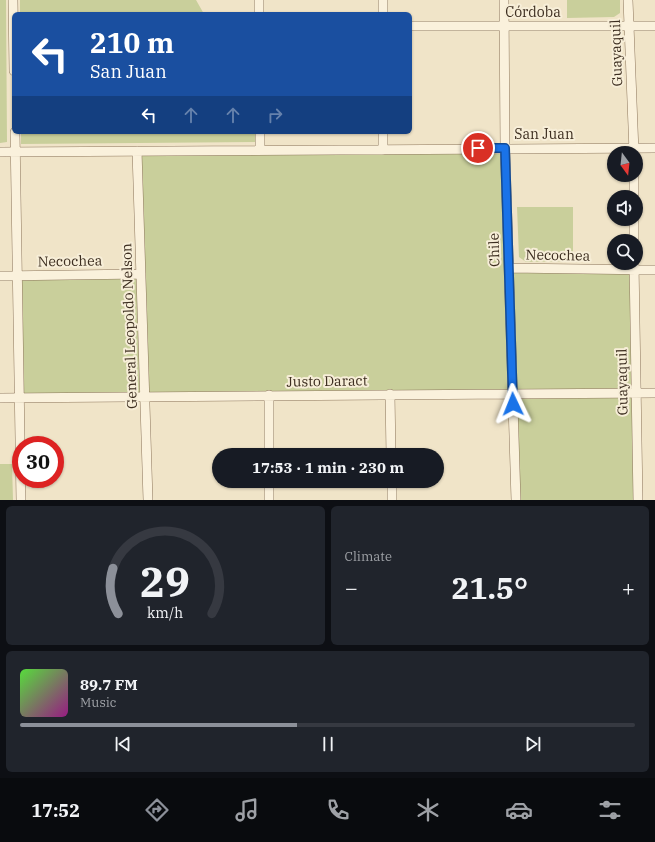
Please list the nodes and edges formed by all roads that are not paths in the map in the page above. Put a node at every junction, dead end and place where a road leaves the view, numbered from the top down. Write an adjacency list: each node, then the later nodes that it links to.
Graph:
1 (13, 0): 6 (street)
2 (259, 0): 7 (street)
3 (383, 0): 8 (street)
4 (504, 0): 10 (street, Chile)
5 (628, 0): 11 (street, Guayaquil)
6 (13, 12)
7 (259, 12)
8 (383, 12)
9 (412, 26): 10 (street, Córdoba)
10 (504, 26): 11 (street, Córdoba); 17 (street, Chile)
11 (629, 26): 12 (street, Córdoba); 16 (street, Guayaquil)
12 (655, 26)
13 (15, 134): 23 (street)
14 (260, 134): 19 (street)
15 (383, 134): 20 (street)
16 (634, 146)
17 (505, 148): 20 (street, San Juan); 21 (street, San Juan); 27 (street, Chile)
18 (655, 148): 22 (street, San Juan)
19 (260, 150): 20 (street, San Juan); 24 (street, San Juan)
20 (384, 150)
21 (607, 150)
22 (643, 150)
23 (15, 151): 24 (street, San Juan); 25 (street, San Juan); 33 (street)
24 (137, 151): 31 (street, General Leopoldo Nelson)
25 (0, 152)
26 (607, 266): 27 (street, Necochea)
27 (509, 268): 34 (street, Chile)
28 (643, 268): 30 (street, Necochea)
29 (634, 270): 35 (street, Guayaquil)
30 (655, 270)
31 (140, 274): 33 (street, Necochea); 41 (street, General Leopoldo Nelson)
32 (0, 276): 33 (street, Necochea)
33 (18, 276): 40 (street)
34 (513, 393): 35 (street, Justo Daract); 37 (street, Justo Daract); 50 (street, Chile)
35 (636, 393): 36 (street, Justo Daract); 51 (street, Guayaquil)
36 (655, 393)
37 (390, 394): 38 (street, Justo Daract); 43 (street)
38 (269, 395): 41 (street, Justo Daract); 42 (street)
39 (0, 398): 40 (street, Justo Daract)
40 (20, 398): 41 (street, Justo Daract); 46 (street)
41 (145, 398): 47 (street, General Leopoldo Nelson)
42 (269, 448)
43 (391, 448)
44 (269, 488): 48 (street)
45 (392, 488): 49 (street)
46 (21, 500)
47 (148, 500)
48 (270, 500)
49 (392, 500)
50 (516, 500)
51 (638, 500)

